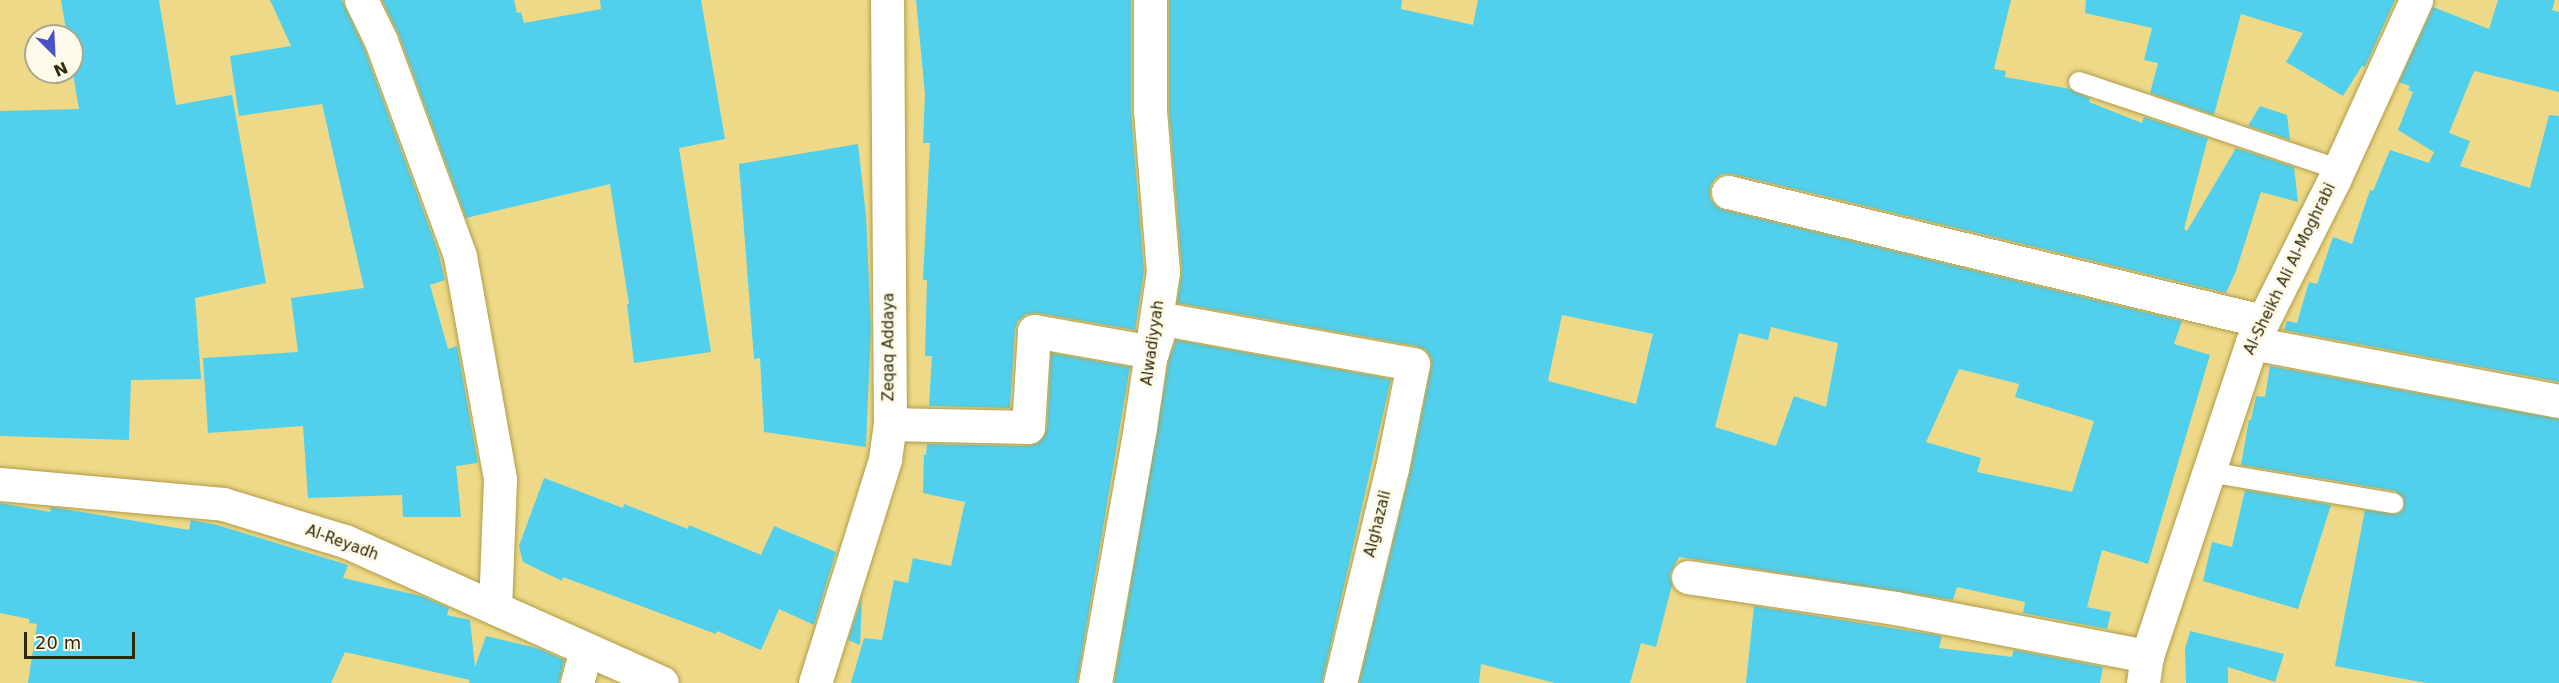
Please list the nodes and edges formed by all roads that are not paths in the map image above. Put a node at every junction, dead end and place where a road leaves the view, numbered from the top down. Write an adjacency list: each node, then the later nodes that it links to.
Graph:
1 (361, 0): 16 (street)
2 (887, 0): 11 (street, Zeqaq Addaya)
3 (1149, 0): 9 (street, Alwadiyyah)
4 (2415, 0): 6 (street, Al-Sheikh Ali Al-Moghrabi)
5 (2079, 82): 6 (lane)
6 (2337, 169): 8 (street, Al-Sheikh Ali Al-Moghrabi)
7 (1728, 192): 8 (street)
8 (2257, 332): 10 (street); 12 (street, Al-Sheikh Ali Al-Moghrabi)
9 (1152, 352): 11 (street); 22 (street, Alwadiyyah); 23 (street, Alghazali)
10 (2559, 401)
11 (890, 424): 21 (street, Zeqaq Addaya)
12 (2209, 472): 14 (lane); 18 (street, Al-Sheikh Ali Al-Moghrabi)
13 (0, 484): 16 (street, Al-Reyadh)
14 (2392, 503)
15 (1688, 577): 18 (street)
16 (495, 608): 17 (street, Al-Reyadh)
17 (586, 649): 19 (street); 20 (street, Al-Reyadh)
18 (2145, 669)
19 (577, 683)
20 (662, 683)
21 (815, 683)
22 (1095, 683)
23 (1340, 683)

